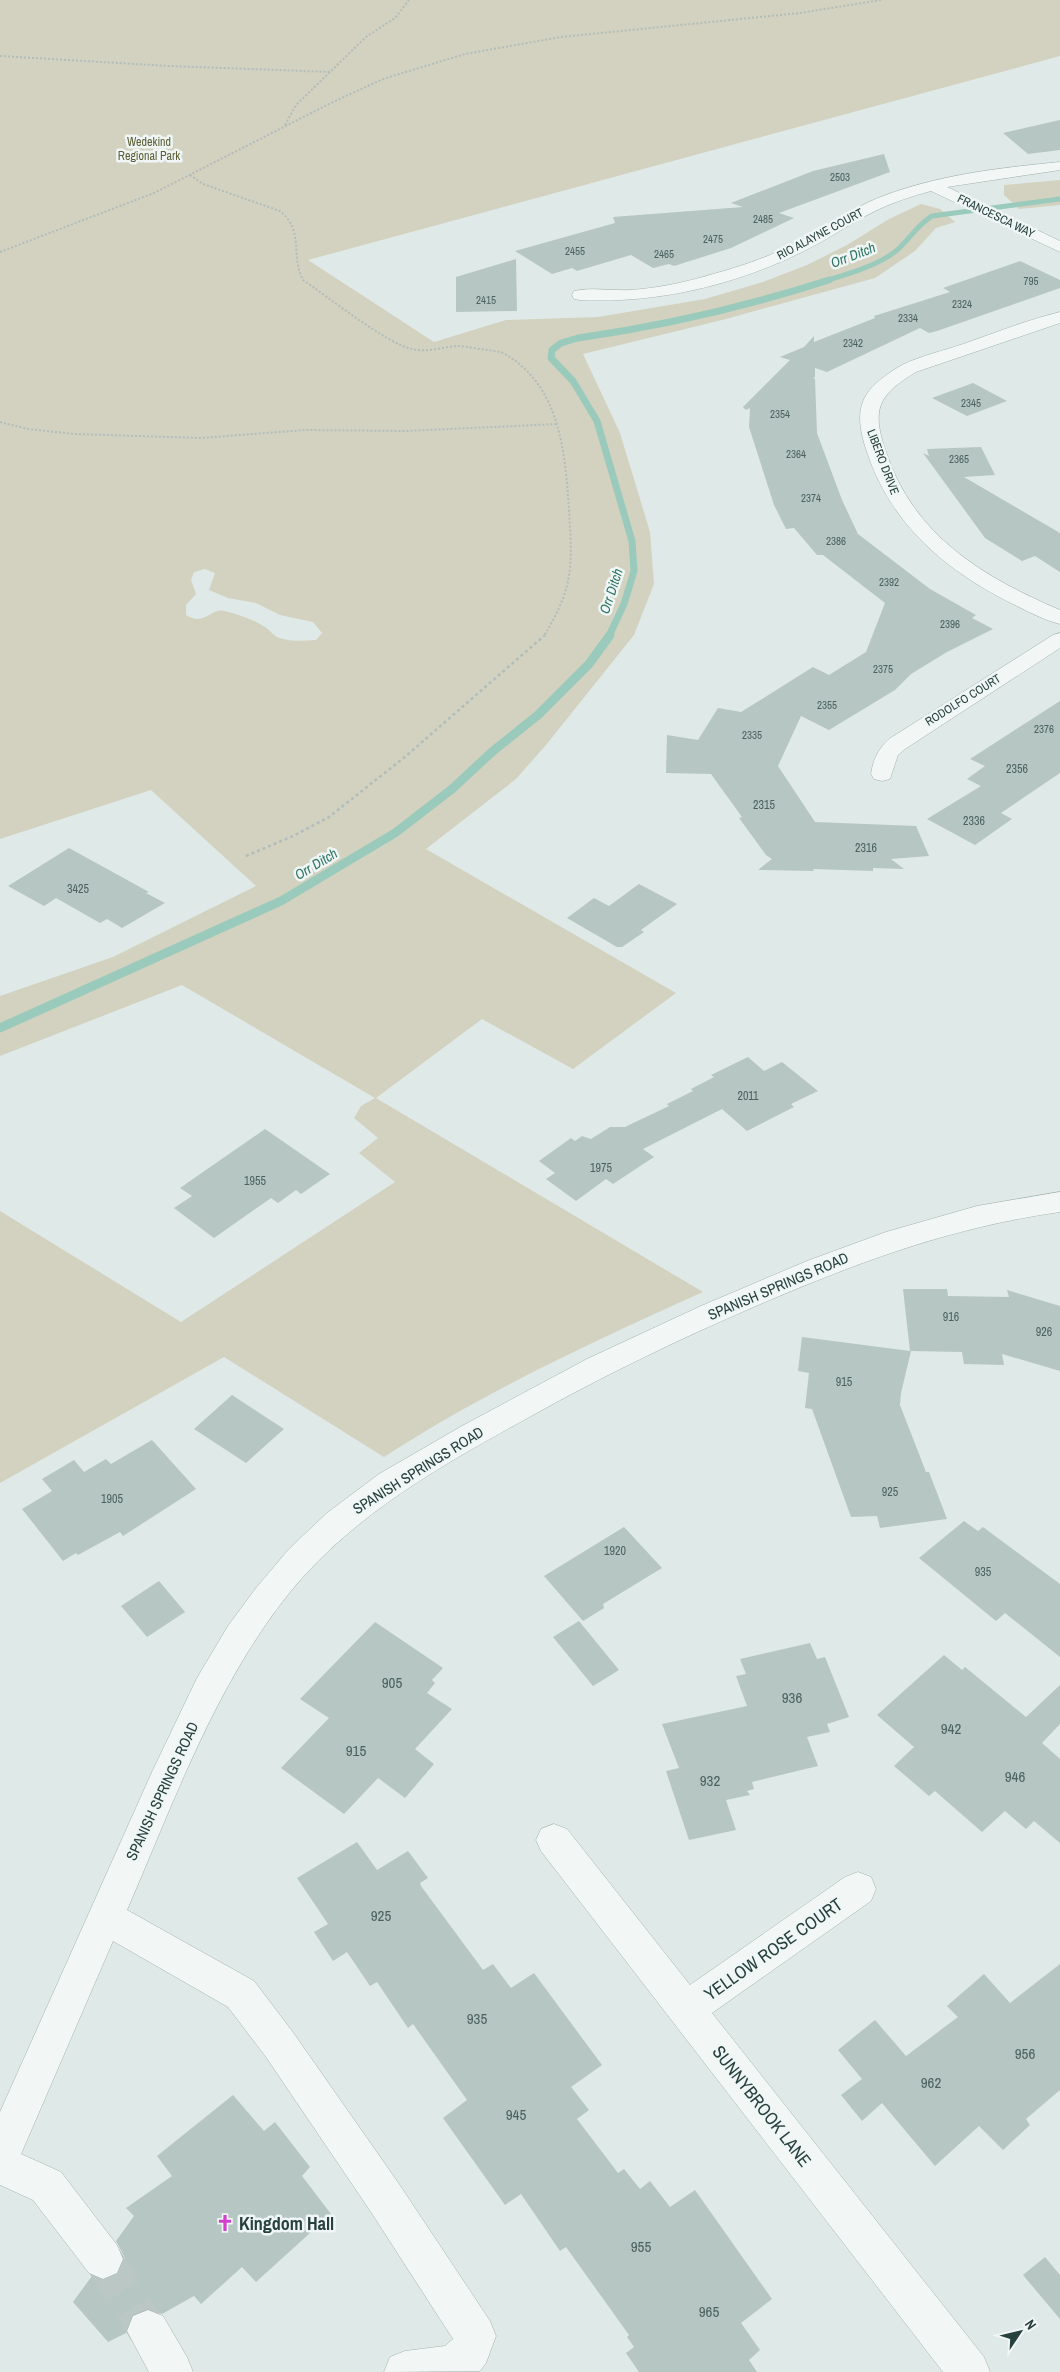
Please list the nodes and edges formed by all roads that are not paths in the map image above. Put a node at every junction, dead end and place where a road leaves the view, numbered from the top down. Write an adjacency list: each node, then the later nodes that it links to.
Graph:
1 (1060, 166): 2 (street, RIO ALAYNE COURT)
2 (931, 185): 3 (street, FRANCESCA WAY); 4 (street, RIO ALAYNE COURT)
3 (1060, 247)
4 (580, 295)
5 (1060, 317): 6 (street, LIBERO DRIVE)
6 (1060, 618)
7 (1060, 639): 8 (street, RODOLFO COURT)
8 (882, 774)
9 (1060, 1202): 12 (street, SPANISH SPRINGS ROAD)
10 (554, 1840): 13 (street, SUNNYBROOK LANE)
11 (858, 1889): 13 (street, YELLOW ROSE COURT)
12 (105, 1917): 14 (street, SPANISH SPRINGS ROAD); 19 (street)
13 (687, 2010): 20 (street, SUNNYBROOK LANE)
14 (0, 2157)
15 (0, 2165): 16 (street)
16 (103, 2259)
17 (148, 2331): 18 (street)
18 (172, 2372)
19 (405, 2372)
20 (969, 2372)

